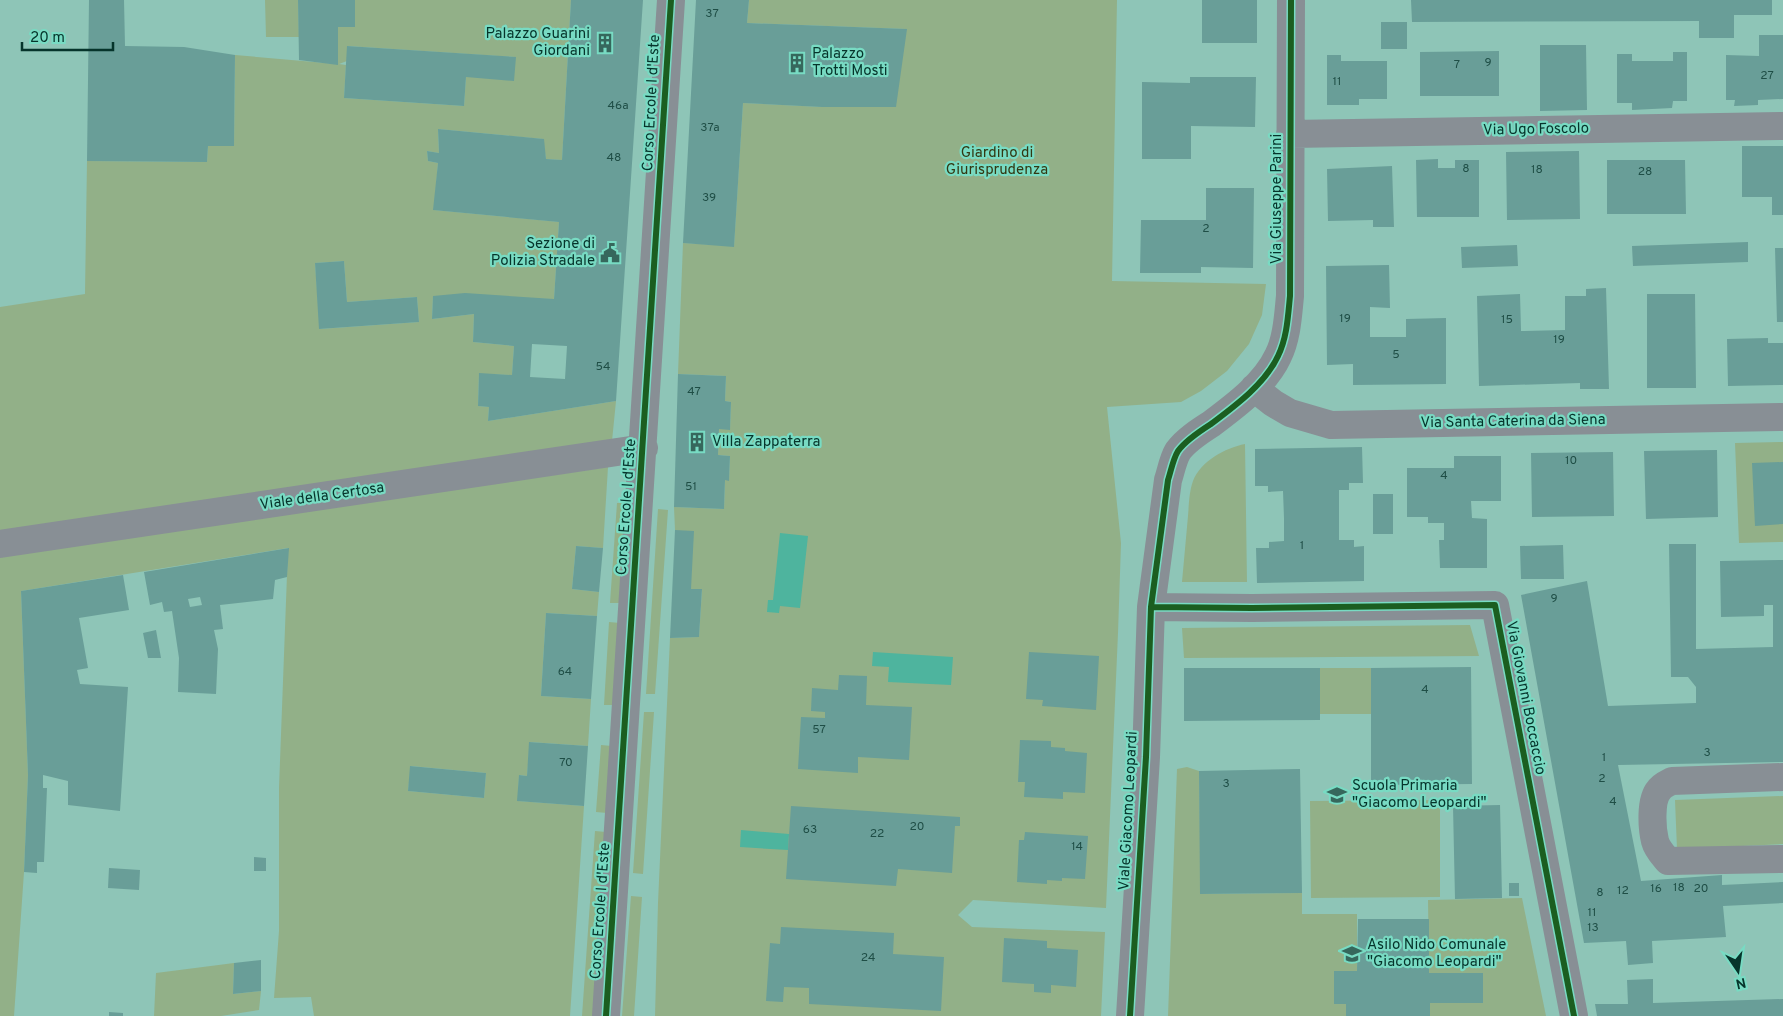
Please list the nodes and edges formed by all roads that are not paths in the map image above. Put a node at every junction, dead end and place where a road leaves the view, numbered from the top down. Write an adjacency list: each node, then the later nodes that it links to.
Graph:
1 (671, 0): 7 (street, Corso Ercole I d'Este)
2 (1291, 0): 4 (street, Via Giuseppe Parini)
3 (1783, 126): 4 (street, Via Ugo Foscolo)
4 (1290, 134): 5 (street, Via Giuseppe Parini)
5 (1254, 388): 6 (street, Via Santa Caterina da Siena); 9 (street, Via Giuseppe Parini)
6 (1783, 417)
7 (644, 448): 8 (street, Viale della Certosa); 12 (street, Corso Ercole I d'Este)
8 (0, 544)
9 (1150, 607): 13 (street, Viale Giacomo Leopardi); 14 (street, Via Giovanni Boccaccio)
10 (1783, 777): 11 (street)
11 (1783, 859)
12 (606, 1016)
13 (1130, 1016)
14 (1574, 1016)

